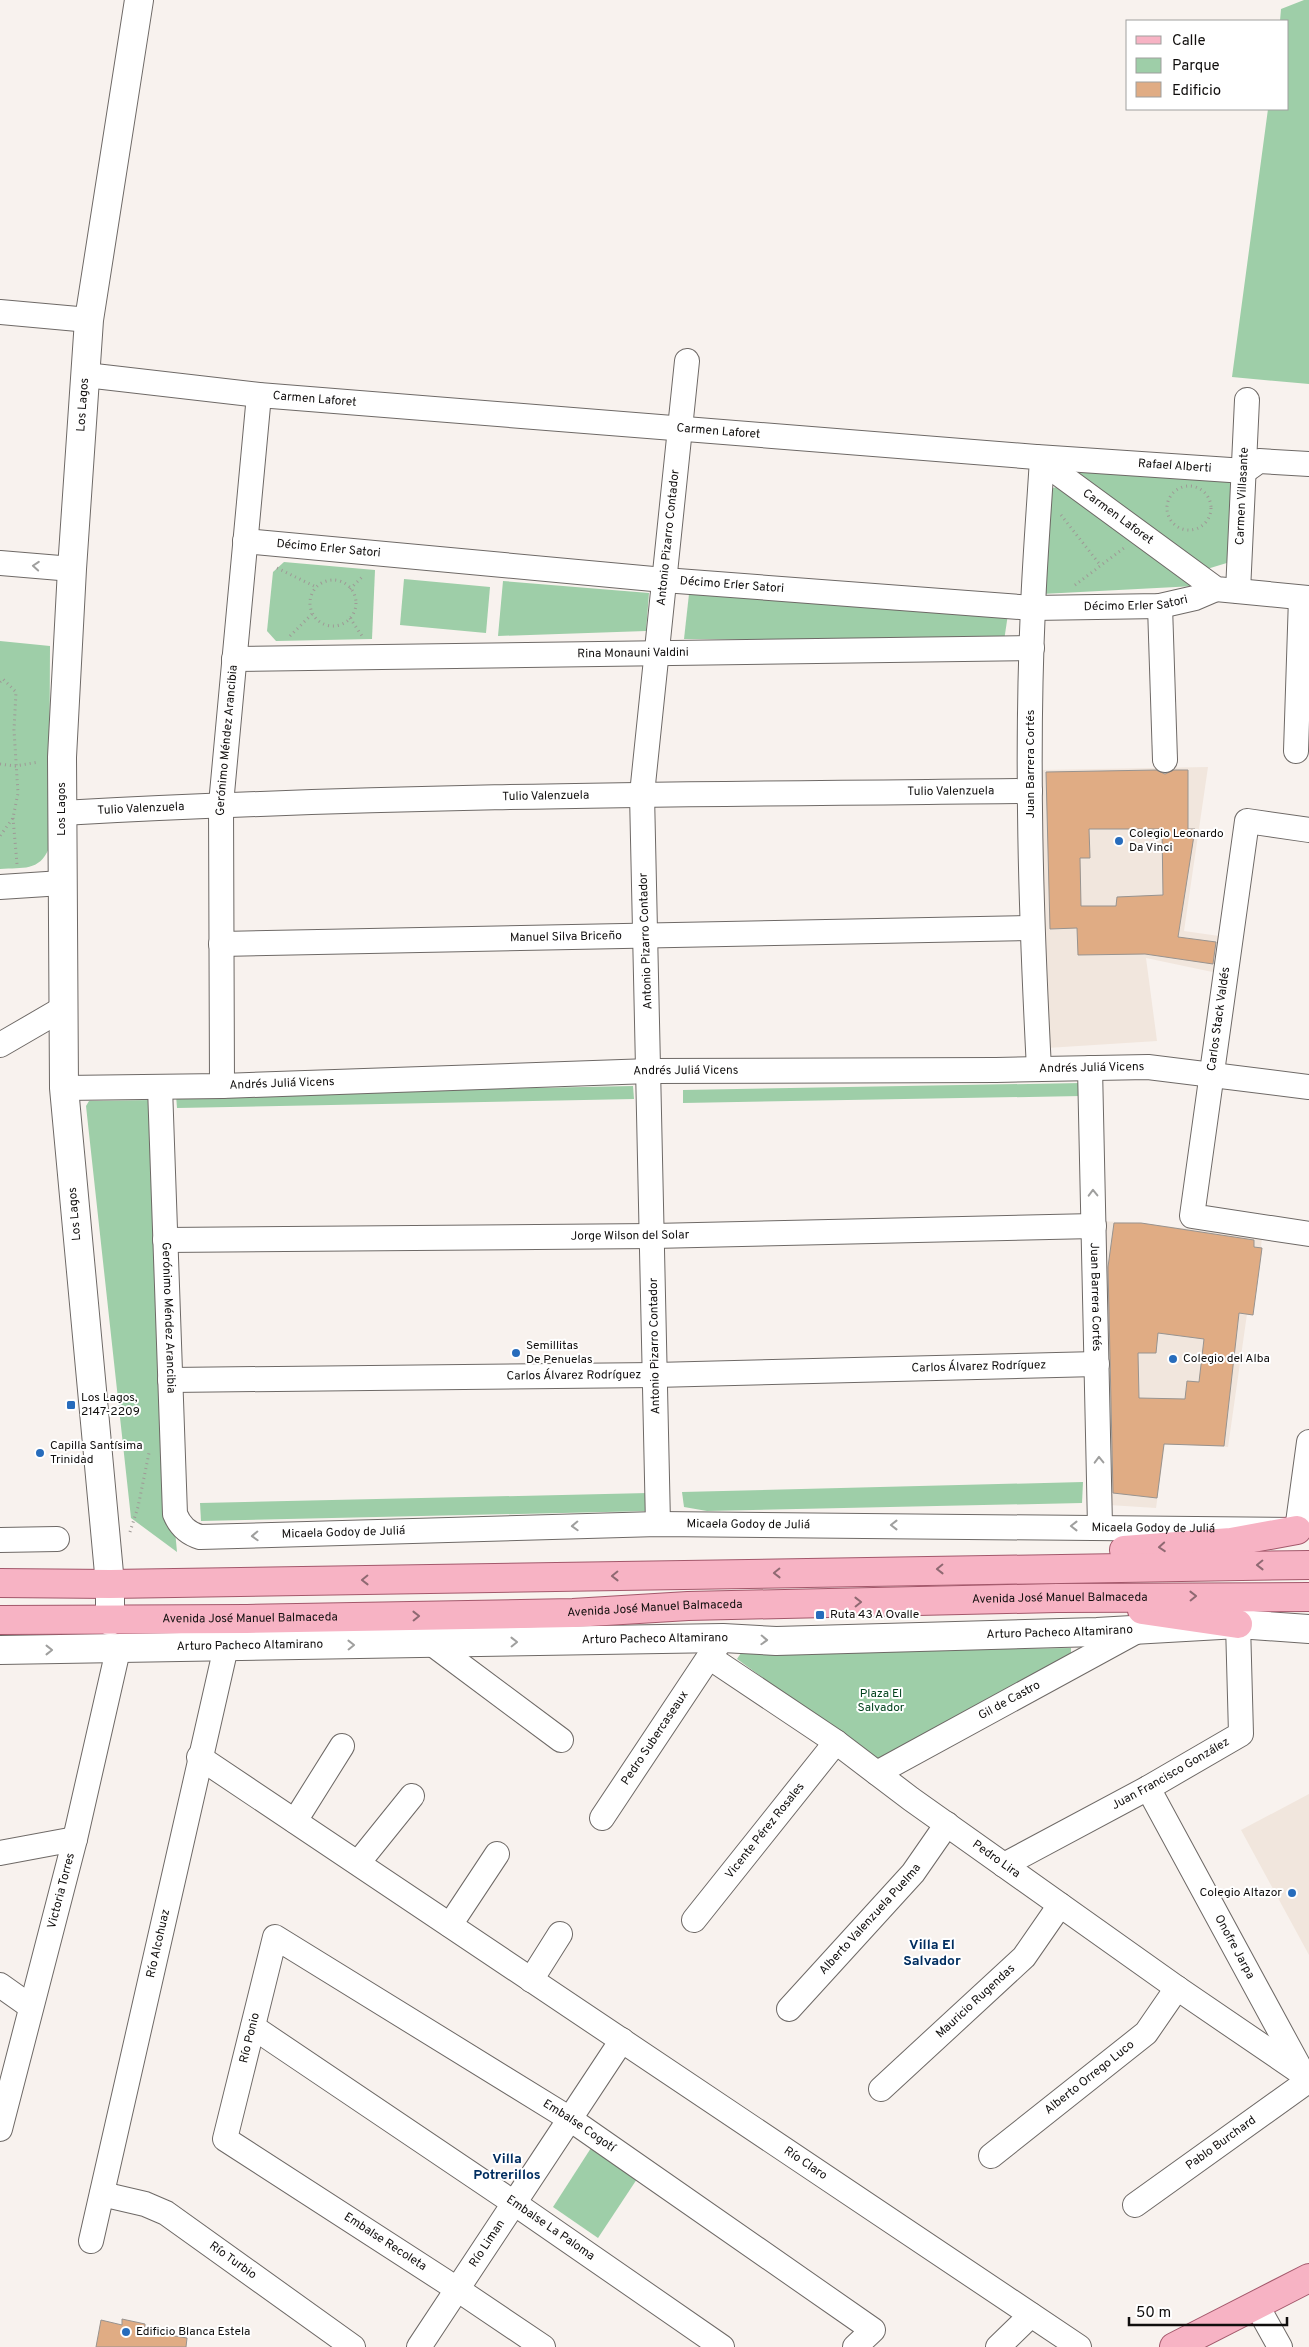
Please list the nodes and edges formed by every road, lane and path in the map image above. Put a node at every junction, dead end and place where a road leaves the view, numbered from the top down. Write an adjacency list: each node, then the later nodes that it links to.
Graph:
1 (139, 0): 3 (main road, Los Lagos)
2 (0, 312): 3 (street)
3 (89, 320): 5 (main road, Los Lagos)
4 (687, 361): 8 (street, Antonio Pizarro Contador)
5 (86, 374): 6 (street, Carmen Laforet); 18 (main road, Los Lagos)
6 (259, 395): 8 (street, Carmen Laforet); 15 (street, Gerónimo Méndez Arancibia)
7 (1247, 400): 11 (street, Carmen Villasante)
8 (680, 429): 9 (street, Carmen Laforet); 19 (street, Antonio Pizarro Contador)
9 (1039, 458): 11 (street, Rafael Alberti); 12 (street, Juan Barrera Cortés); 14 (street, Carmen Laforet)
10 (1309, 464): 11 (street, Rafael Alberti)
11 (1245, 471): 21 (street, Carmen Villasante)
12 (1040, 488): 17 (path); 24 (street, Juan Barrera Cortés)
13 (1173, 523): 13 (path)
14 (1143, 534): 17 (path); 21 (street, Carmen Laforet)
15 (245, 546): 19 (street, Décimo Erler Satori); 20 (path); 27 (street, Gerónimo Méndez Arancibia)
16 (0, 563): 18 (street, one-way to 16)
17 (1101, 566): 24 (path)
18 (72, 569): 36 (main road, Los Lagos)
19 (664, 580): 24 (street, Décimo Erler Satori); 26 (street, Antonio Pizarro Contador)
20 (316, 587): 20 (path)
21 (1227, 590): 22 (street); 23 (street, Décimo Erler Satori)
22 (1305, 598): 29 (street)
23 (1160, 606): 24 (street, Décimo Erler Satori); 30 (street)
24 (1039, 608): 25 (street, Juan Barrera Cortés)
25 (1032, 648): 26 (street, Rina Monauni Valdini); 33 (street, Juan Barrera Cortés)
26 (657, 653): 27 (street, Rina Monauni Valdini); 34 (street, Antonio Pizarro Contador)
27 (234, 659): 35 (street, Gerónimo Méndez Arancibia)
28 (0, 682): 32 (path)
29 (1296, 751)
30 (1165, 760)
31 (0, 764): 32 (path)
32 (15, 766): 37 (path)
33 (1030, 791): 34 (street, Tulio Valenzuela); 42 (street, Juan Barrera Cortés)
34 (642, 794): 35 (street, Tulio Valenzuela); 43 (street, Antonio Pizarro Contador)
35 (221, 804): 36 (street, Tulio Valenzuela); 44 (street, Gerónimo Méndez Arancibia)
36 (62, 813): 40 (main road, Los Lagos)
37 (13, 818): 39 (path); 40 (path)
38 (1309, 830): 50 (street, Carlos Stack Valdés)
39 (0, 836)
40 (50, 884): 41 (street); 45 (main road, Los Lagos)
41 (0, 887)
42 (1031, 928): 43 (street, Manuel Silva Briceño); 48 (street, Juan Barrera Cortés)
43 (646, 935): 44 (street, Manuel Silva Briceño); 49 (street, Antonio Pizarro Contador)
44 (221, 944): 51 (street, Gerónimo Méndez Arancibia)
45 (62, 1009): 46 (street); 54 (main road, Los Lagos)
46 (0, 1045)
47 (1090, 1068): 48 (street, Andrés Juliá Vicens); 50 (street, Andrés Juliá Vicens); 55 (street, Juan Barrera Cortés, one-way to 47)
48 (1039, 1069): 49 (street, Andrés Juliá Vicens)
49 (650, 1071): 51 (street, Andrés Juliá Vicens); 57 (street, Antonio Pizarro Contador)
50 (1211, 1075): 53 (street, Andrés Juliá Vicens); 56 (street, Carlos Stack Valdés)
51 (222, 1086): 52 (street, Andrés Juliá Vicens)
52 (160, 1087): 54 (street, Andrés Juliá Vicens); 58 (street, Gerónimo Méndez Arancibia)
53 (1309, 1087)
54 (64, 1088): 70 (main road, Los Lagos)
55 (1094, 1226): 57 (street, Jorge Wilson del Solar); 59 (street, Juan Barrera Cortés)
56 (1309, 1234)
57 (653, 1236): 58 (street, Jorge Wilson del Solar); 60 (street, Antonio Pizarro Contador)
58 (165, 1240): 61 (street, Gerónimo Méndez Arancibia)
59 (1097, 1364): 60 (street, Carlos Álvarez Rodríguez); 65 (street, Juan Barrera Cortés, one-way to 59)
60 (655, 1375): 61 (street, Carlos Álvarez Rodríguez); 64 (street, Antonio Pizarro Contador)
61 (170, 1380): 62 (street, Gerónimo Méndez Arancibia)
62 (172, 1421): 67 (street, Gerónimo Méndez Arancibia); 70 (path)
63 (1309, 1442): 66 (street)
64 (658, 1524): 65 (street, Micaela Godoy de Juliá, one-way to 64); 67 (street, Micaela Godoy de Juliá, one-way to 67)
65 (1100, 1526): 66 (street, Micaela Godoy de Juliá)
66 (1303, 1530): 72 (main road, one-way to 72)
67 (200, 1537)
68 (57, 1539): 69 (street)
69 (0, 1540)
70 (107, 1554): 74 (main road, Los Lagos)
71 (1309, 1564): 72 (main road, one-way to 72)
72 (988, 1568): 74 (main road, one-way to 74)
73 (0, 1583): 74 (main road)
74 (110, 1584): 78 (main road, Los Lagos)
75 (1309, 1597): 76 (main road, Avenida José Manuel Balmaceda, one-way to 75)
76 (1057, 1598): 78 (main road, Avenida José Manuel Balmaceda, one-way to 76); 79 (main road)
77 (0, 1620): 78 (main road, Avenida José Manuel Balmaceda)
78 (110, 1621)
79 (1238, 1624): 80 (main road, Arturo Pacheco Altamirano); 81 (main road, Arturo Pacheco Altamirano); 92 (street, Juan Francisco González)
80 (1141, 1629): 84 (main road, Arturo Pacheco Altamirano, one-way to 80); 91 (street, Gil de Castro)
81 (1309, 1629)
82 (431, 1643): 83 (main road, Arturo Pacheco Altamirano, one-way to 82); 84 (main road, Arturo Pacheco Altamirano, one-way to 84); 87 (street)
83 (226, 1647): 86 (main road, Arturo Pacheco Altamirano); 90 (street, Río Alcohuaz)
84 (716, 1648): 88 (street, Pedro Lira); 94 (street, Pedro Subercaseaux)
85 (0, 1650): 86 (main road, Arturo Pacheco Altamirano, one-way to 86)
86 (118, 1650): 97 (street, Victoria Torres)
87 (561, 1740)
88 (836, 1742): 91 (street, Pedro Lira); 103 (street, Vicente Pérez Rosales)
89 (342, 1746): 95 (street)
90 (200, 1757): 95 (street, Río Claro); 120 (street, Río Alcohuaz)
91 (877, 1773): 96 (street, Pedro Lira)
92 (1148, 1788): 101 (street, Juan Francisco González); 114 (street, Onofre Jarpa)
93 (412, 1796): 100 (street)
94 (602, 1818)
95 (295, 1821): 100 (street, Río Claro)
96 (947, 1824): 101 (street, Pedro Lira); 111 (street, Alberto Valenzuela Puelma)
97 (75, 1839): 98 (street); 110 (street, Victoria Torres)
98 (0, 1853)
99 (497, 1854): 104 (street)
100 (358, 1863): 104 (street, Río Claro)
101 (1004, 1865): 102 (street, Pedro Lira)
102 (1060, 1905): 109 (street, Pedro Lira); 115 (street, Mauricio Rugendas)
103 (694, 1920)
104 (450, 1925): 107 (street, Río Claro)
105 (560, 1934): 107 (street)
106 (275, 1937): 112 (street, Río Ponio); 117 (street, Embalse Cogotí)
107 (531, 1980): 113 (street, Río Claro)
108 (0, 1985): 110 (street)
109 (1177, 1988): 114 (street, Pedro Lira); 119 (street, Alberto Orrego Luco)
110 (31, 2007): 116 (street, Victoria Torres)
111 (789, 2009)
112 (253, 2027): 118 (street, Río Ponio); 121 (street, Embalse La Paloma)
113 (622, 2040): 117 (street, Río Liman); 127 (street, Río Claro)
114 (1307, 2079): 122 (street, Pablo Burchard)
115 (881, 2089)
116 (1, 2119)
117 (570, 2119): 121 (street, Río Liman); 132 (street, Embalse Cogotí)
118 (225, 2139): 125 (street, Embalse Recoleta)
119 (991, 2156)
120 (102, 2194): 123 (street, Río Alcohuaz); 128 (street, Río Turbio)
121 (514, 2203): 125 (street, Río Liman); 131 (street, Embalse La Paloma)
122 (1134, 2205)
123 (92, 2241)
124 (1309, 2278): 126 (main road)
125 (457, 2289): 129 (street, Río Liman); 130 (street, Embalse Recoleta)
126 (1256, 2304): 135 (main road); 136 (street)
127 (1031, 2315): 133 (street); 134 (street, Río Claro)
128 (354, 2347)
129 (419, 2347)
130 (543, 2347)
131 (722, 2347)
132 (854, 2347)
133 (998, 2347)
134 (1079, 2347)
135 (1174, 2347)
136 (1280, 2347)

